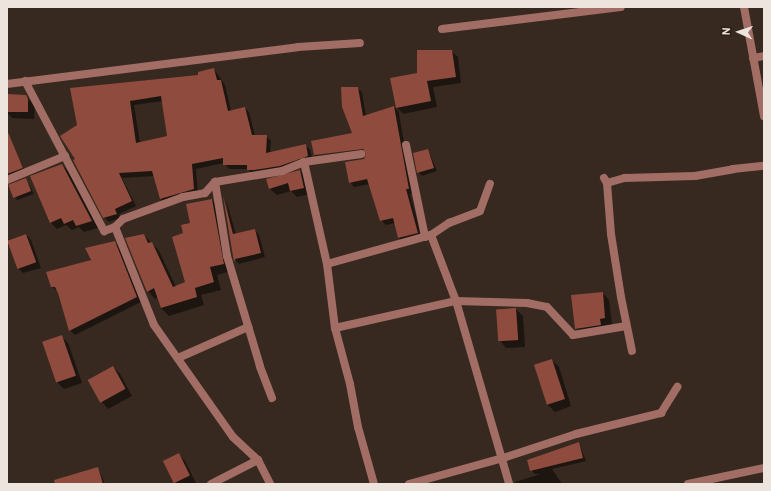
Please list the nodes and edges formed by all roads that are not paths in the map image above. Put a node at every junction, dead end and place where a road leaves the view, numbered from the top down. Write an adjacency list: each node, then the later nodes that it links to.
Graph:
1 (622, 7): 3 (street)
2 (744, 7): 6 (street)
3 (442, 29)
4 (360, 43): 7 (street)
5 (764, 56): 6 (street)
6 (752, 58): 9 (street)
7 (25, 81): 8 (street); 12 (street)
8 (7, 84)
9 (764, 116)
10 (406, 145): 19 (street)
11 (361, 154): 13 (street)
12 (65, 156): 15 (street); 18 (street)
13 (304, 162): 16 (street); 20 (street)
14 (764, 166): 22 (street)
15 (7, 180)
16 (215, 182): 18 (street); 23 (street)
17 (490, 184): 19 (street)
18 (115, 227): 26 (street)
19 (428, 236): 20 (street); 21 (street)
20 (327, 264): 24 (street)
21 (456, 301): 22 (street); 24 (street); 29 (street)
22 (626, 326): 25 (street)
23 (248, 327): 26 (street); 28 (street)
24 (335, 328): 34 (street)
25 (632, 351)
26 (178, 358): 30 (street)
27 (677, 387): 29 (street)
28 (272, 398)
29 (503, 458): 35 (street); 36 (street)
30 (258, 460): 32 (street); 33 (street)
31 (764, 468): 37 (street)
32 (211, 484)
33 (270, 484)
34 (374, 484)
35 (409, 484)
36 (509, 484)
37 (688, 484)

